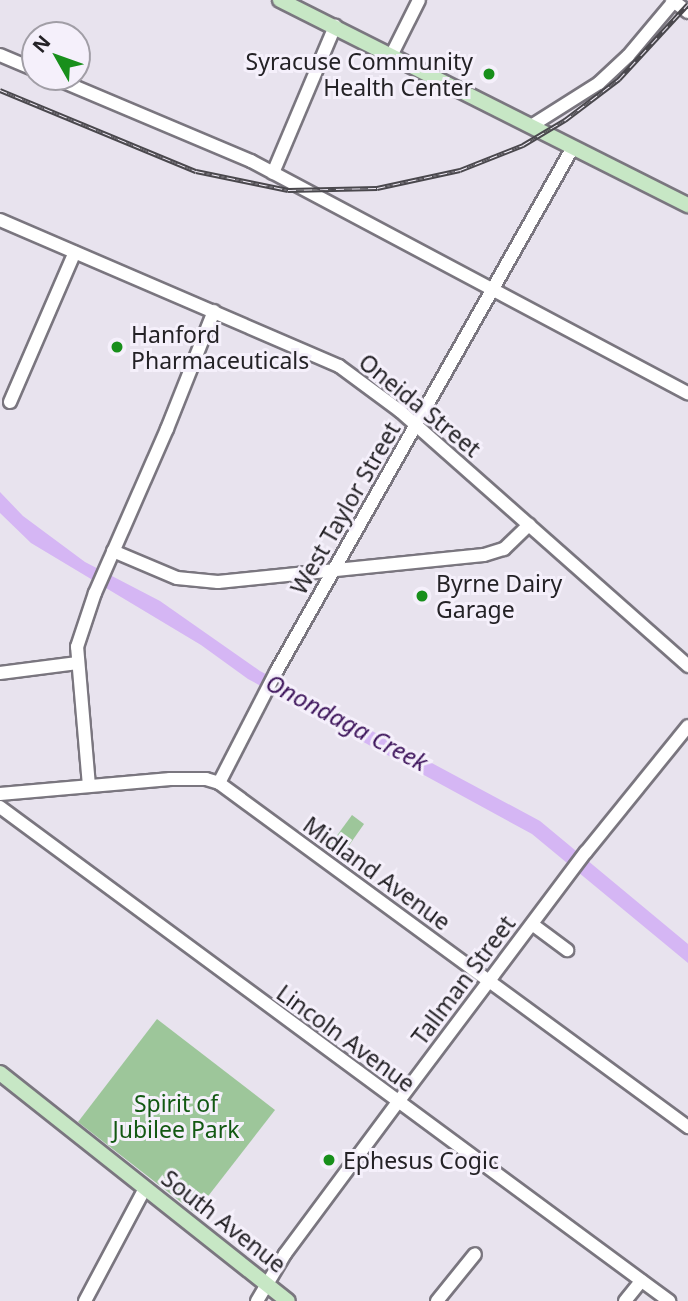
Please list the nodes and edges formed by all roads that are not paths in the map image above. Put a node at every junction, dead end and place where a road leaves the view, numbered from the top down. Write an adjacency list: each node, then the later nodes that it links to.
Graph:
1 (280, 0): 5 (main road)
2 (419, 0): 6 (street)
3 (674, 1): 4 (street); 10 (street)
4 (688, 12)
5 (335, 26): 6 (main road); 12 (street)
6 (392, 54): 10 (main road)
7 (0, 55): 8 (street)
8 (21, 64)
9 (84, 91): 12 (street)
10 (531, 126): 11 (main road)
11 (573, 147): 13 (main road); 16 (street, West Taylor Street)
12 (273, 173): 16 (street)
13 (688, 205)
14 (0, 220): 15 (street, Oneida Street)
15 (75, 252): 17 (street, Oneida Street); 19 (street)
16 (492, 290): 18 (street); 20 (street, West Taylor Street)
17 (215, 311): 20 (street, Oneida Street); 22 (street)
18 (683, 391)
19 (10, 402)
20 (417, 426): 21 (street, Oneida Street); 23 (street, West Taylor Street)
21 (529, 525): 23 (street); 25 (street, Oneida Street)
22 (113, 551): 23 (street); 24 (street)
23 (334, 570): 28 (street, West Taylor Street)
24 (77, 663): 26 (street); 29 (street)
25 (688, 666)
26 (0, 673)
27 (688, 726): 32 (street, Tallman Street)
28 (219, 783): 29 (street, Midland Avenue); 34 (street, Midland Avenue)
29 (89, 786): 30 (street, Midland Avenue)
30 (0, 794)
31 (0, 807): 36 (street, Lincoln Avenue)
32 (533, 924): 33 (street); 34 (street, Tallman Street)
33 (567, 950)
34 (489, 982): 36 (street, Tallman Street); 37 (street, Midland Avenue)
35 (0, 1073): 38 (main road, South Avenue)
36 (398, 1102): 40 (street, Lincoln Avenue); 41 (street, Tallman Street)
37 (688, 1127)
38 (145, 1188): 41 (main road, South Avenue); 42 (street)
39 (475, 1254): 45 (street)
40 (641, 1281): 46 (street); 47 (street, Lincoln Avenue)
41 (266, 1284): 43 (street, Tallman Street); 44 (main road, South Avenue)
42 (85, 1301)
43 (257, 1301)
44 (288, 1301)
45 (437, 1301)
46 (625, 1301)
47 (668, 1301)

